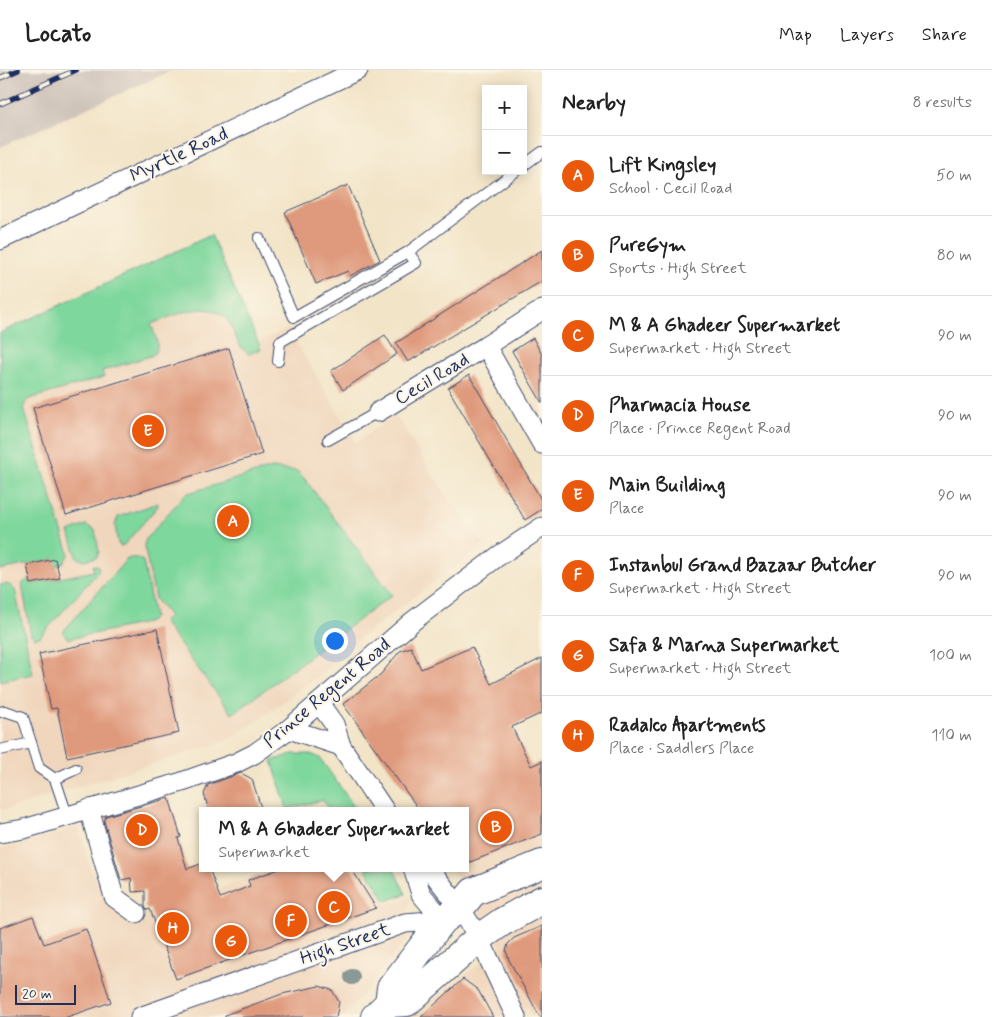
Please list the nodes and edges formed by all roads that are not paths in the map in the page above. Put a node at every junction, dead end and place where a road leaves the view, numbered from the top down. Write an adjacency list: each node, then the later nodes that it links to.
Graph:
1 (358, 70): 6 (street, Myrtle Road)
2 (542, 152): 3 (lane)
3 (527, 163)
4 (511, 175): 7 (lane)
5 (259, 238): 7 (lane)
6 (0, 240)
7 (408, 252): 10 (lane)
8 (542, 310): 9 (street, Cecil Road)
9 (486, 346): 11 (street, Cecil Road); 13 (street, Cecil Road)
10 (278, 361)
11 (378, 412): 12 (lane)
12 (328, 440)
13 (542, 444)
14 (542, 528): 15 (street, Prince Regent Road)
15 (319, 703): 17 (street, Prince Regent Road); 19 (street)
16 (0, 712): 18 (lane)
17 (289, 728): 19 (street); 24 (street, Prince Regent Road)
18 (31, 743): 20 (lane); 22 (lane)
19 (341, 746): 23 (street)
20 (0, 750)
21 (76, 769): 22 (lane)
22 (55, 779): 25 (lane)
23 (382, 807)
24 (89, 809): 25 (street, Prince Regent Road); 32 (street)
25 (67, 815): 26 (street, Prince Regent Road)
26 (0, 833)
27 (542, 864): 33 (main road)
28 (414, 872): 33 (street)
29 (431, 872): 33 (street)
30 (542, 890): 33 (main road)
31 (542, 900): 34 (main road)
32 (136, 913)
33 (452, 914): 34 (street); 35 (main road); 36 (street, High Street)
34 (479, 938): 35 (main road); 37 (street)
35 (382, 1010)
36 (140, 1017)
37 (516, 1017)

